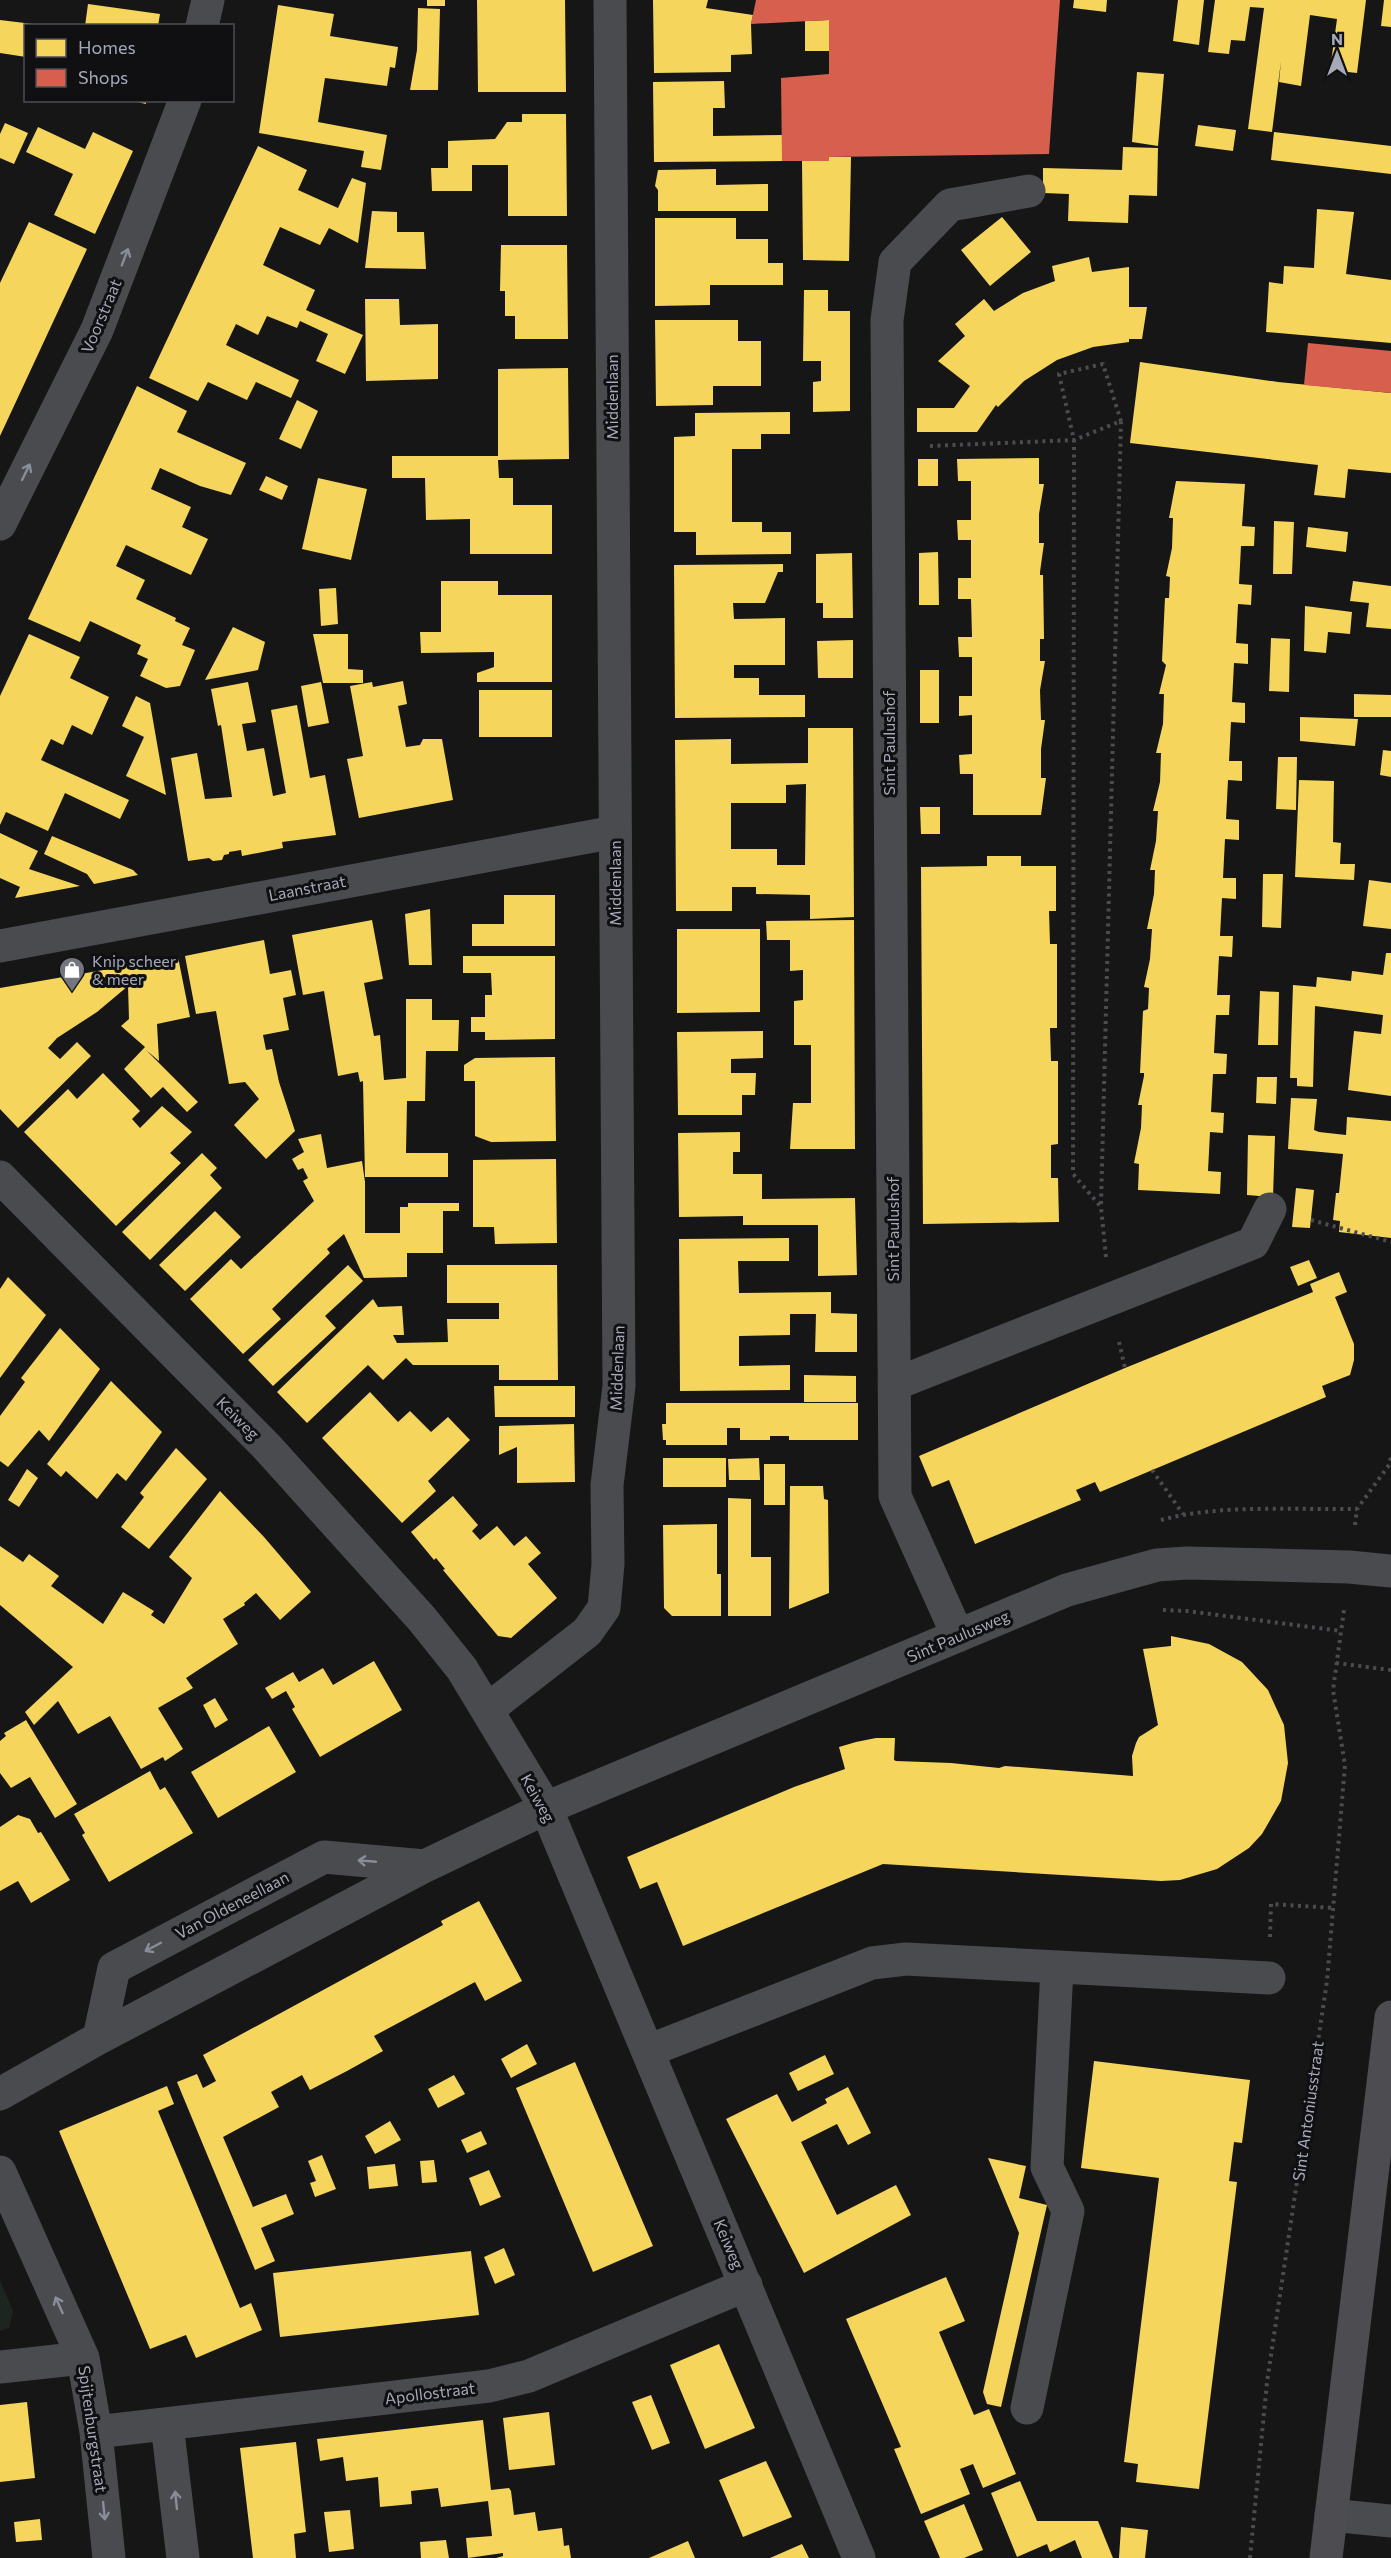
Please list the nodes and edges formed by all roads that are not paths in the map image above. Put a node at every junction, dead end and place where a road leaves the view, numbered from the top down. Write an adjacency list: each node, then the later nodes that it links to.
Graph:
1 (208, 0): 3 (street)
2 (610, 0): 7 (street, Middenlaan)
3 (202, 24)
4 (184, 102): 6 (street, Voorstraat, one-way to 4)
5 (1029, 190): 11 (street, Sint Paulushof)
6 (0, 525)
7 (615, 832): 8 (street, Laanstraat); 14 (street, Middenlaan)
8 (0, 946)
9 (0, 1177): 14 (street, Keiweg)
10 (1270, 1209): 11 (street)
11 (894, 1384): 13 (street, Sint Paulushof)
12 (1391, 1571): 13 (street, Sint Paulusweg)
13 (958, 1636): 15 (street, Sint Paulusweg)
14 (487, 1710): 15 (street, Keiweg)
15 (546, 1808): 16 (street); 21 (street, Keiweg)
16 (425, 1866): 20 (street); 20 (street, Van Oldeneellaan, one-way to 20)
17 (1057, 1968): 18 (street); 21 (street); 27 (street)
18 (1269, 1977)
19 (1391, 2017): 30 (main road)
20 (99, 2038): 22 (street)
21 (648, 2051): 24 (street, Keiweg)
22 (0, 2094)
23 (0, 2172): 25 (street, Spijtenburgstraat, one-way to 23)
24 (747, 2285): 28 (street, Apollostraat); 34 (street, Keiweg)
25 (83, 2358): 26 (street); 29 (street, Spijtenburgstraat)
26 (0, 2367)
27 (1028, 2408)
28 (167, 2424): 29 (street, Apollostraat); 33 (street, one-way to 28)
29 (96, 2432): 32 (street, Spijtenburgstraat, one-way to 32)
30 (1331, 2515): 31 (street); 35 (main road)
31 (1391, 2521)
32 (109, 2558)
33 (183, 2558)
34 (859, 2558)
35 (1326, 2558)

